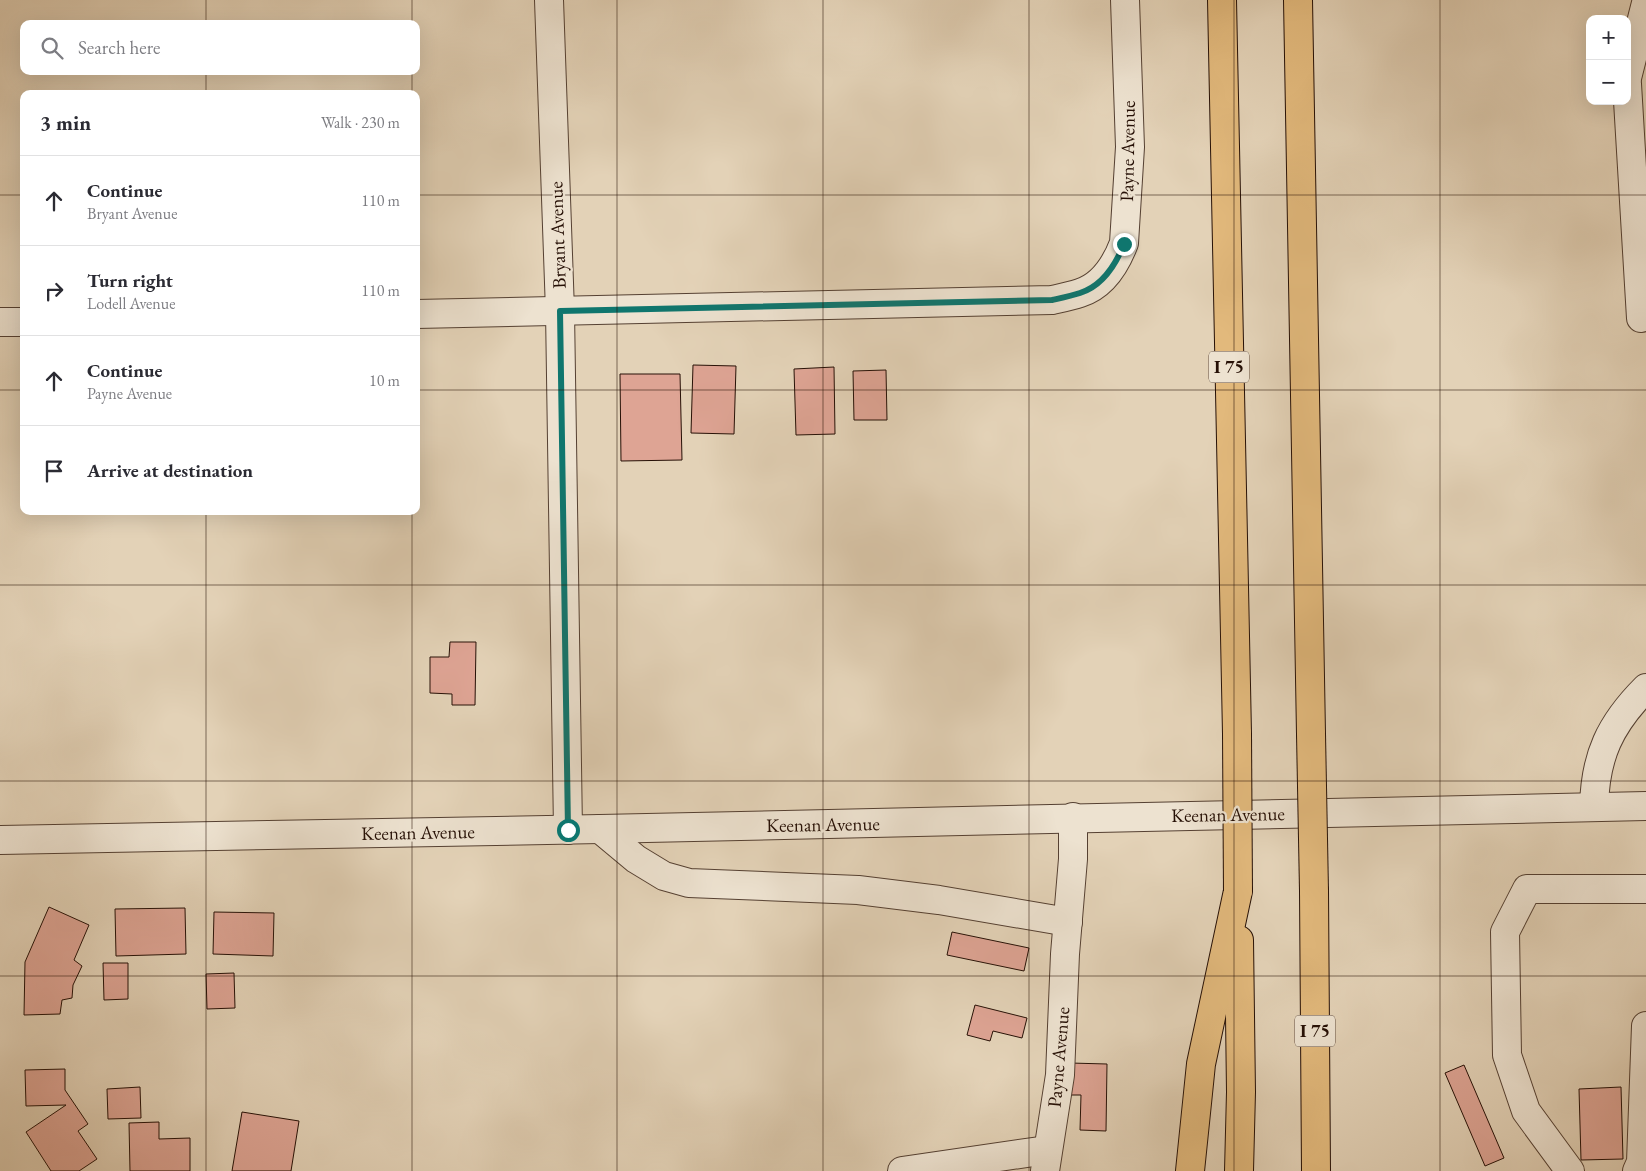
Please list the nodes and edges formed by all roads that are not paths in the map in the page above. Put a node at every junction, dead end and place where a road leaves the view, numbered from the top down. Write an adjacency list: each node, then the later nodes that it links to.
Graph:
1 (549, 0): 8 (street, Bryant Avenue)
2 (1125, 0): 8 (street, Payne Avenue)
3 (1222, 0): 21 (highway, I 75, bridge)
4 (1298, 0): 28 (highway, I 75, bridge)
5 (1646, 3): 6 (street)
6 (1631, 62)
7 (1628, 105): 10 (street)
8 (560, 311): 9 (street, Payne Avenue); 18 (street, Bryant Avenue)
9 (420, 314)
10 (1641, 318)
11 (0, 322): 12 (street)
12 (20, 322)
13 (1646, 688): 15 (street)
14 (1646, 806): 15 (street, Keenan Avenue)
15 (1594, 807): 16 (street, Keenan Avenue)
16 (1073, 817): 17 (street, Keenan Avenue); 22 (street, Payne Avenue)
17 (600, 829): 18 (street, Keenan Avenue); 22 (street)
18 (568, 830): 19 (street, Keenan Avenue)
19 (0, 840)
20 (1646, 889): 29 (street)
21 (1238, 892): 26 (highway); 27 (highway, I 75)
22 (1068, 922): 24 (street, Payne Avenue)
23 (1646, 1026): 30 (street)
24 (1046, 1161): 25 (street, Payne Avenue)
25 (902, 1171)
26 (1190, 1171)
27 (1240, 1171)
28 (1316, 1171)
29 (1570, 1171)
30 (1637, 1171)

